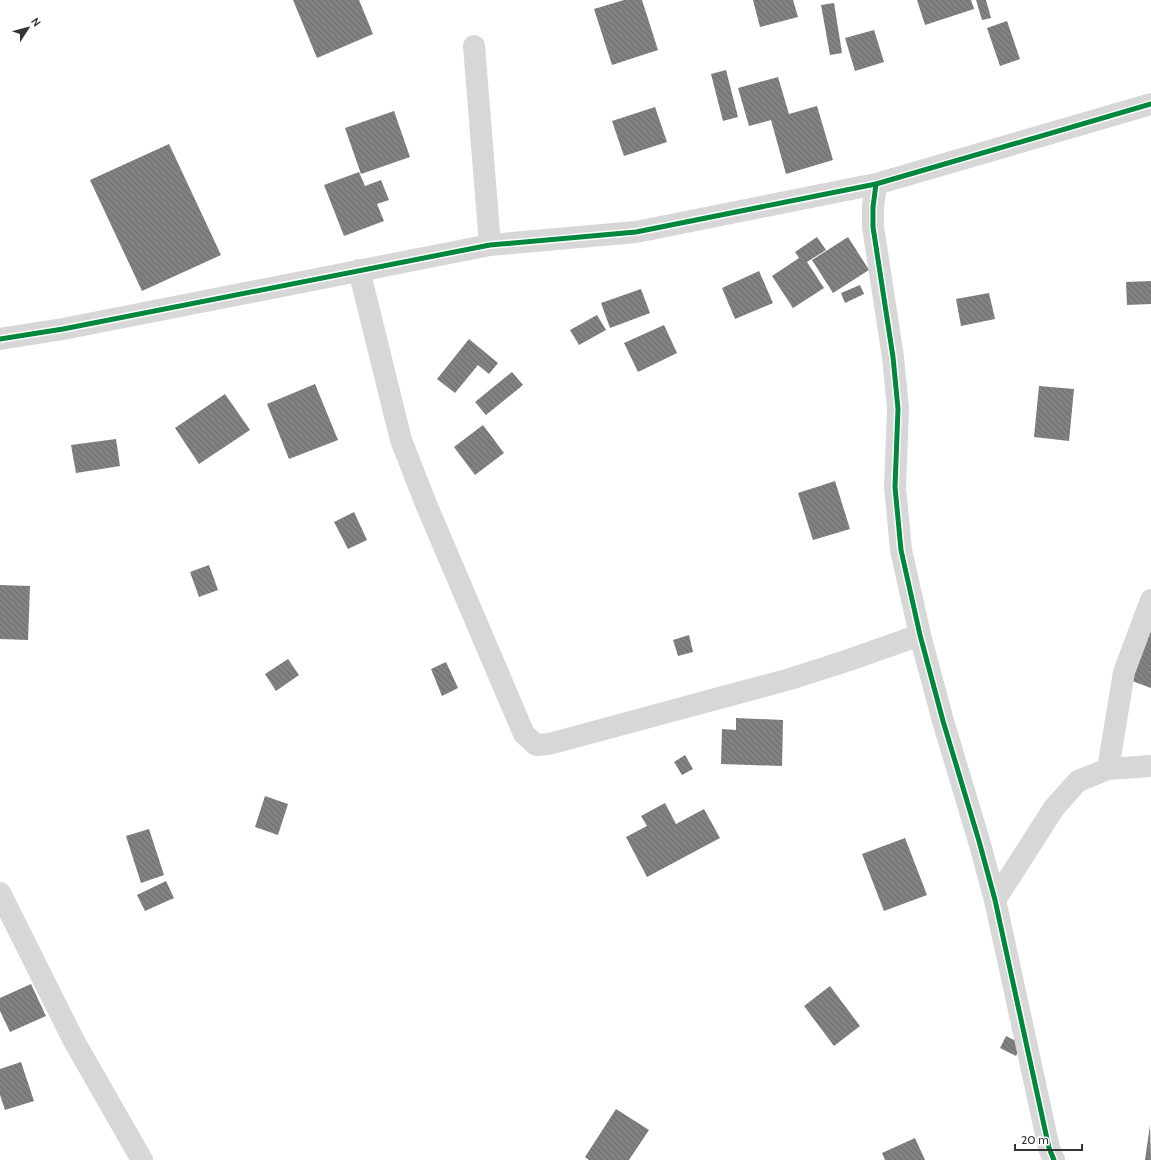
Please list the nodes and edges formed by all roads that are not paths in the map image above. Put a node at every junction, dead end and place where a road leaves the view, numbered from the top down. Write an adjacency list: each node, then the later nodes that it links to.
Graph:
1 (474, 46): 4 (street)
2 (1151, 104): 3 (street)
3 (876, 184): 4 (street); 8 (street)
4 (490, 245): 5 (street)
5 (359, 270): 6 (street); 8 (street)
6 (0, 339)
7 (1151, 600): 10 (street)
8 (920, 635): 12 (street)
9 (1151, 766): 10 (street)
10 (1108, 769): 12 (street)
11 (0, 894): 13 (street)
12 (995, 900): 14 (street)
13 (142, 1160)
14 (1054, 1160)

